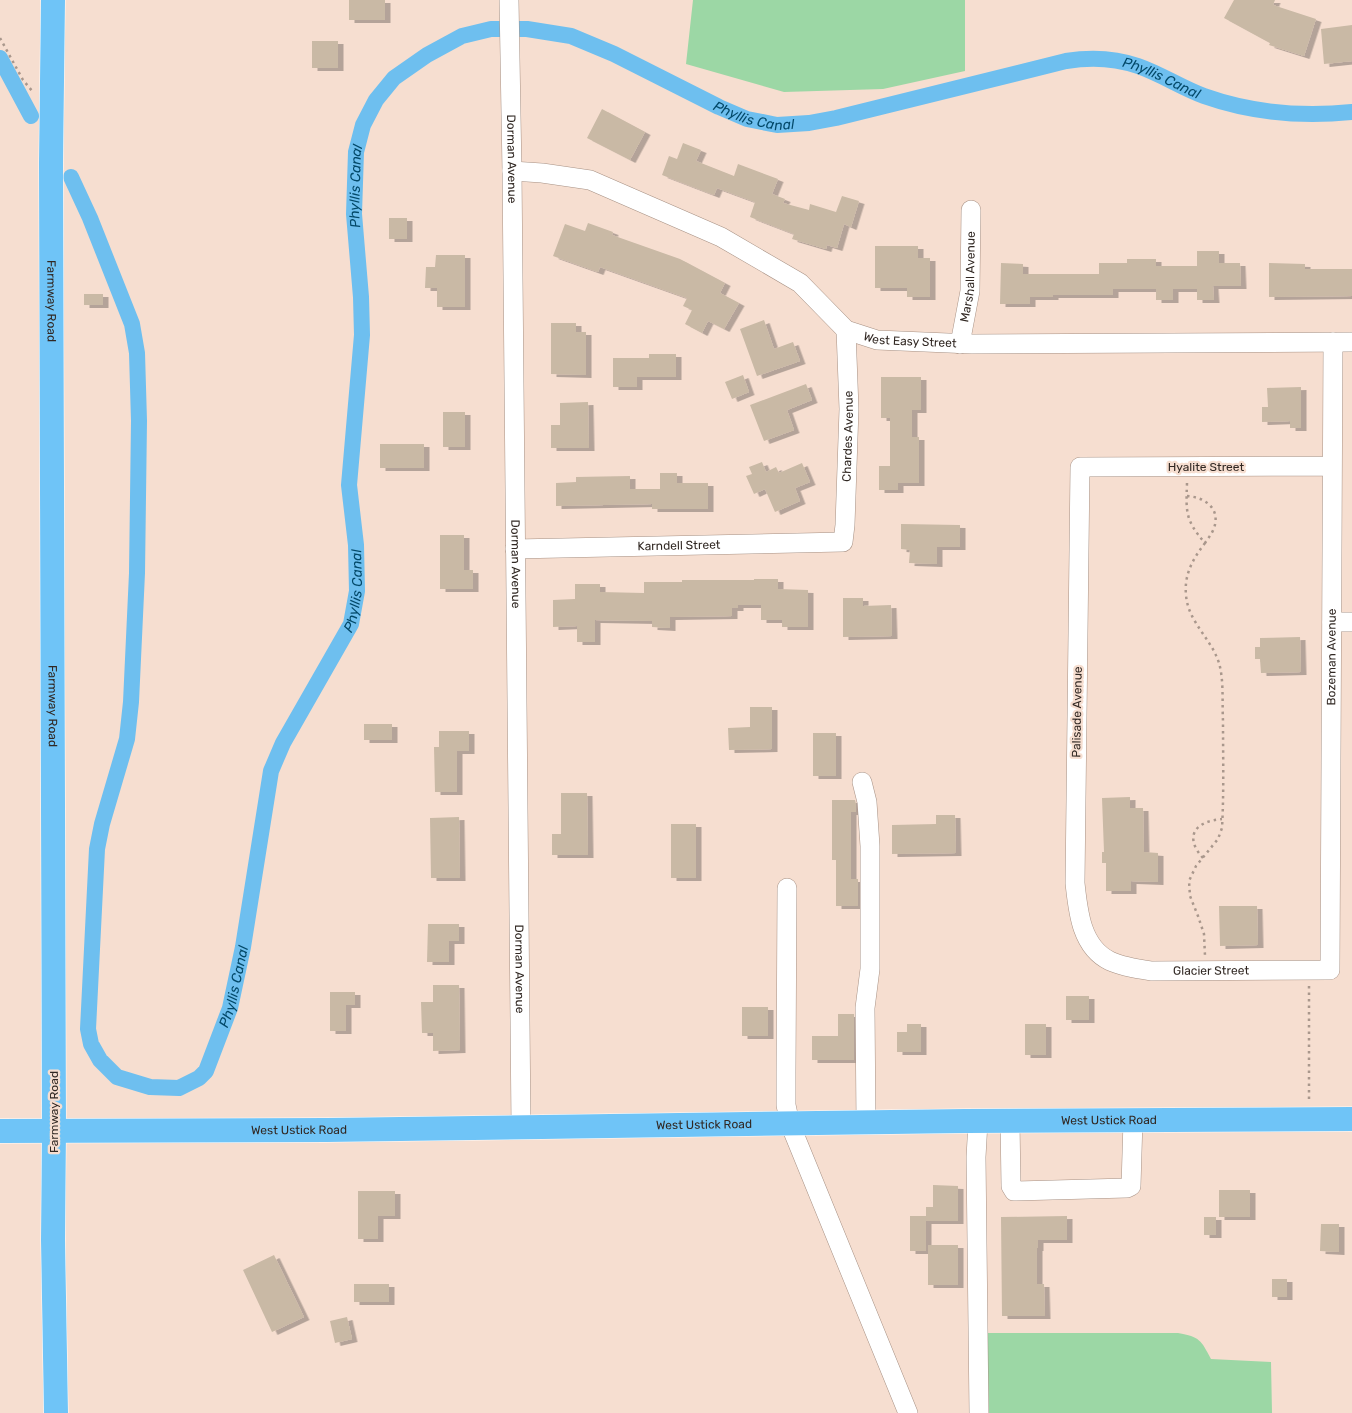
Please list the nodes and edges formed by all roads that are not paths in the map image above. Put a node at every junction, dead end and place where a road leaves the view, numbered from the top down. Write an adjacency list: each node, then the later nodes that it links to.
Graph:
1 (53, 0): 26 (main road, Farmway Road)
2 (509, 0): 3 (street, Dorman Avenue)
3 (512, 170): 5 (street, West Easy Street); 12 (street, Dorman Avenue)
4 (971, 210): 8 (street, Marshall Avenue)
5 (846, 330): 8 (street, West Easy Street); 11 (street, Chardes Avenue)
6 (1333, 342): 7 (street, West Easy Street); 8 (street, West Easy Street); 9 (street, Bozeman Avenue)
7 (1352, 342)
8 (960, 344)
9 (1332, 466): 10 (street, Hyalite Street); 13 (street, Bozeman Avenue)
10 (1080, 467): 17 (street, Palisade Avenue)
11 (843, 542): 12 (street, Karndell Street)
12 (515, 549): 25 (street, Dorman Avenue)
13 (1332, 622): 14 (street); 18 (street, Bozeman Avenue)
14 (1352, 622)
15 (862, 782): 22 (street)
16 (787, 888): 24 (street)
17 (1097, 952): 18 (street, Glacier Street)
18 (1330, 970)
19 (1352, 1119): 20 (main road, West Ustick Road)
20 (1133, 1120): 21 (main road, West Ustick Road); 21 (street)
21 (1010, 1121): 23 (main road, West Ustick Road)
22 (866, 1122): 23 (main road, West Ustick Road); 24 (main road, West Ustick Road)
23 (978, 1122): 30 (street)
24 (790, 1124): 25 (main road, West Ustick Road); 29 (street)
25 (521, 1126): 26 (main road, West Ustick Road)
26 (54, 1130): 27 (main road, West Ustick Road); 28 (main road, Farmway Road)
27 (0, 1131)
28 (56, 1413)
29 (908, 1413)
30 (979, 1413)

